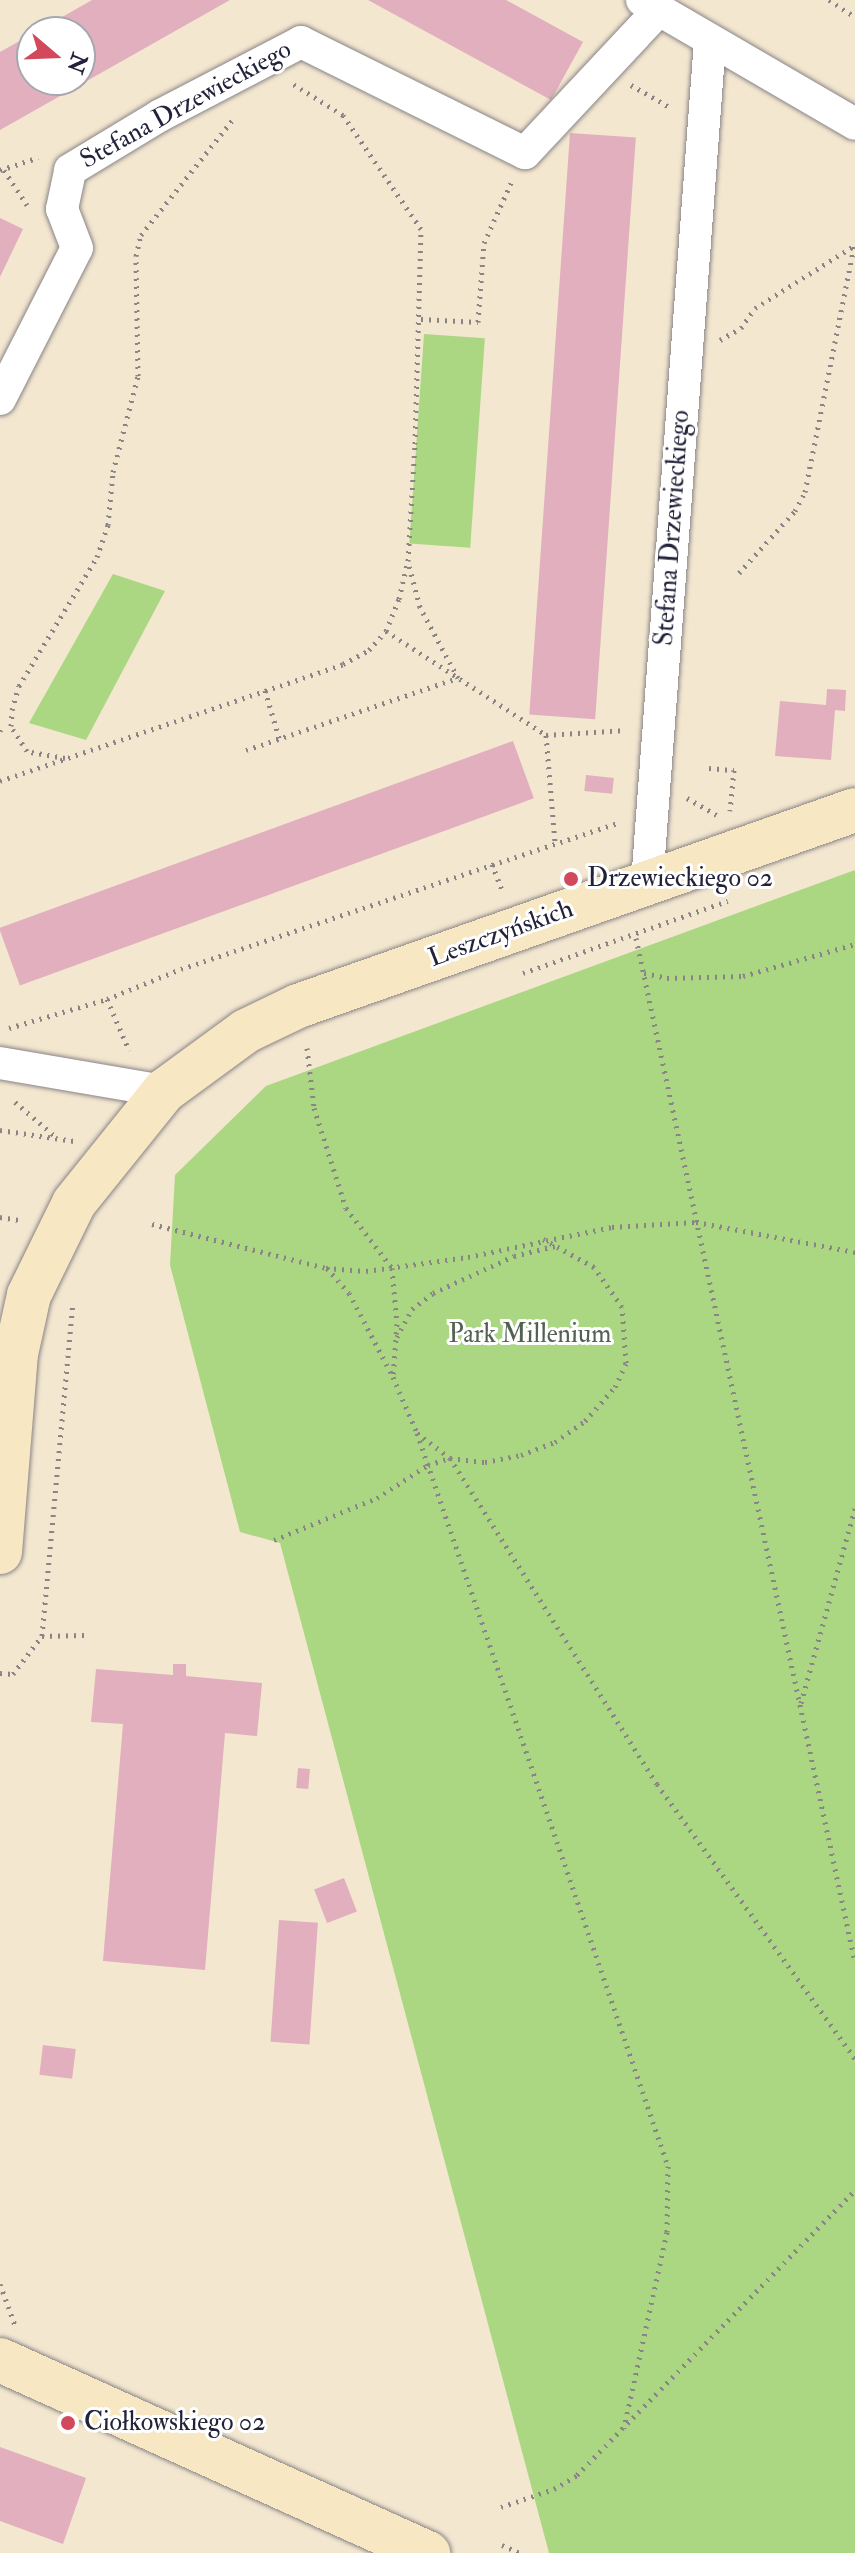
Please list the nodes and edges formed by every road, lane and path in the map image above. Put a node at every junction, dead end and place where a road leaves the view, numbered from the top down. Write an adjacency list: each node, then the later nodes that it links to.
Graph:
1 (829, 0): 3 (path)
2 (650, 6): 4 (street); 5 (street)
3 (855, 17)
4 (710, 42): 9 (street); 15 (street, Stefana Drzewieckiego)
5 (603, 69): 8 (path); 10 (street)
6 (283, 84): 14 (path)
7 (242, 108): 22 (path)
8 (672, 108)
9 (855, 124)
10 (525, 153): 14 (path); 16 (street, Stefana Drzewieckiego)
11 (1, 169): 12 (path)
12 (35, 219)
13 (854, 246): 15 (path); 18 (path)
14 (421, 319): 17 (path)
15 (687, 343): 37 (street, Stefana Drzewieckiego)
16 (0, 399)
17 (408, 561): 19 (path); 20 (path)
18 (739, 573)
19 (386, 631): 20 (path); 21 (path)
20 (458, 678): 25 (path); 26 (path)
21 (265, 690): 26 (path); 28 (path)
22 (11, 726): 23 (path); 28 (path)
23 (1, 728)
24 (629, 730): 25 (path)
25 (546, 735): 34 (path)
26 (279, 738): 27 (path)
27 (246, 750)
28 (65, 758): 30 (path)
29 (709, 768): 32 (path)
30 (0, 781)
31 (855, 810): 37 (street, Leszczyńskich)
32 (730, 811)
33 (622, 821): 34 (path)
34 (555, 842): 35 (path)
35 (492, 864): 36 (path); 43 (path)
36 (497, 878)
37 (647, 883): 47 (street, Leszczyńskich)
38 (732, 900): 39 (path)
39 (636, 938): 41 (path); 42 (path)
40 (855, 944): 41 (path)
41 (644, 973): 54 (path)
42 (519, 975)
43 (107, 999): 44 (path); 47 (path)
44 (0, 1031)
45 (313, 1043): 60 (path)
46 (0, 1063): 47 (street)
47 (149, 1076): 69 (street, Leszczyńskich)
48 (11, 1099): 50 (path)
49 (0, 1130): 50 (path)
50 (57, 1138): 51 (path)
51 (79, 1141)
52 (0, 1217): 53 (path)
53 (19, 1220)
54 (696, 1222): 56 (path); 58 (path); 73 (path)
55 (152, 1224): 59 (path)
56 (543, 1239): 57 (path); 60 (path)
57 (556, 1246): 62 (path); 65 (path)
58 (855, 1252)
59 (326, 1268): 60 (path); 63 (path)
60 (392, 1268): 62 (path)
61 (73, 1302): 71 (path)
62 (395, 1341): 63 (path)
63 (393, 1377): 64 (path)
64 (417, 1433): 65 (path); 66 (path)
65 (450, 1458): 66 (path); 75 (path)
66 (428, 1465): 68 (path); 79 (path)
67 (855, 1508): 73 (path)
68 (274, 1540)
69 (0, 1552)
70 (84, 1635): 71 (path)
71 (42, 1636): 72 (path)
72 (0, 1673)
73 (800, 1705): 74 (path)
74 (855, 1962)
75 (855, 2059)
76 (855, 2190): 79 (path)
77 (0, 2284): 78 (path)
78 (9, 2346): 82 (street)
79 (624, 2428): 80 (path)
80 (501, 2507)
81 (502, 2545): 83 (path)
82 (428, 2553)
83 (520, 2553)

